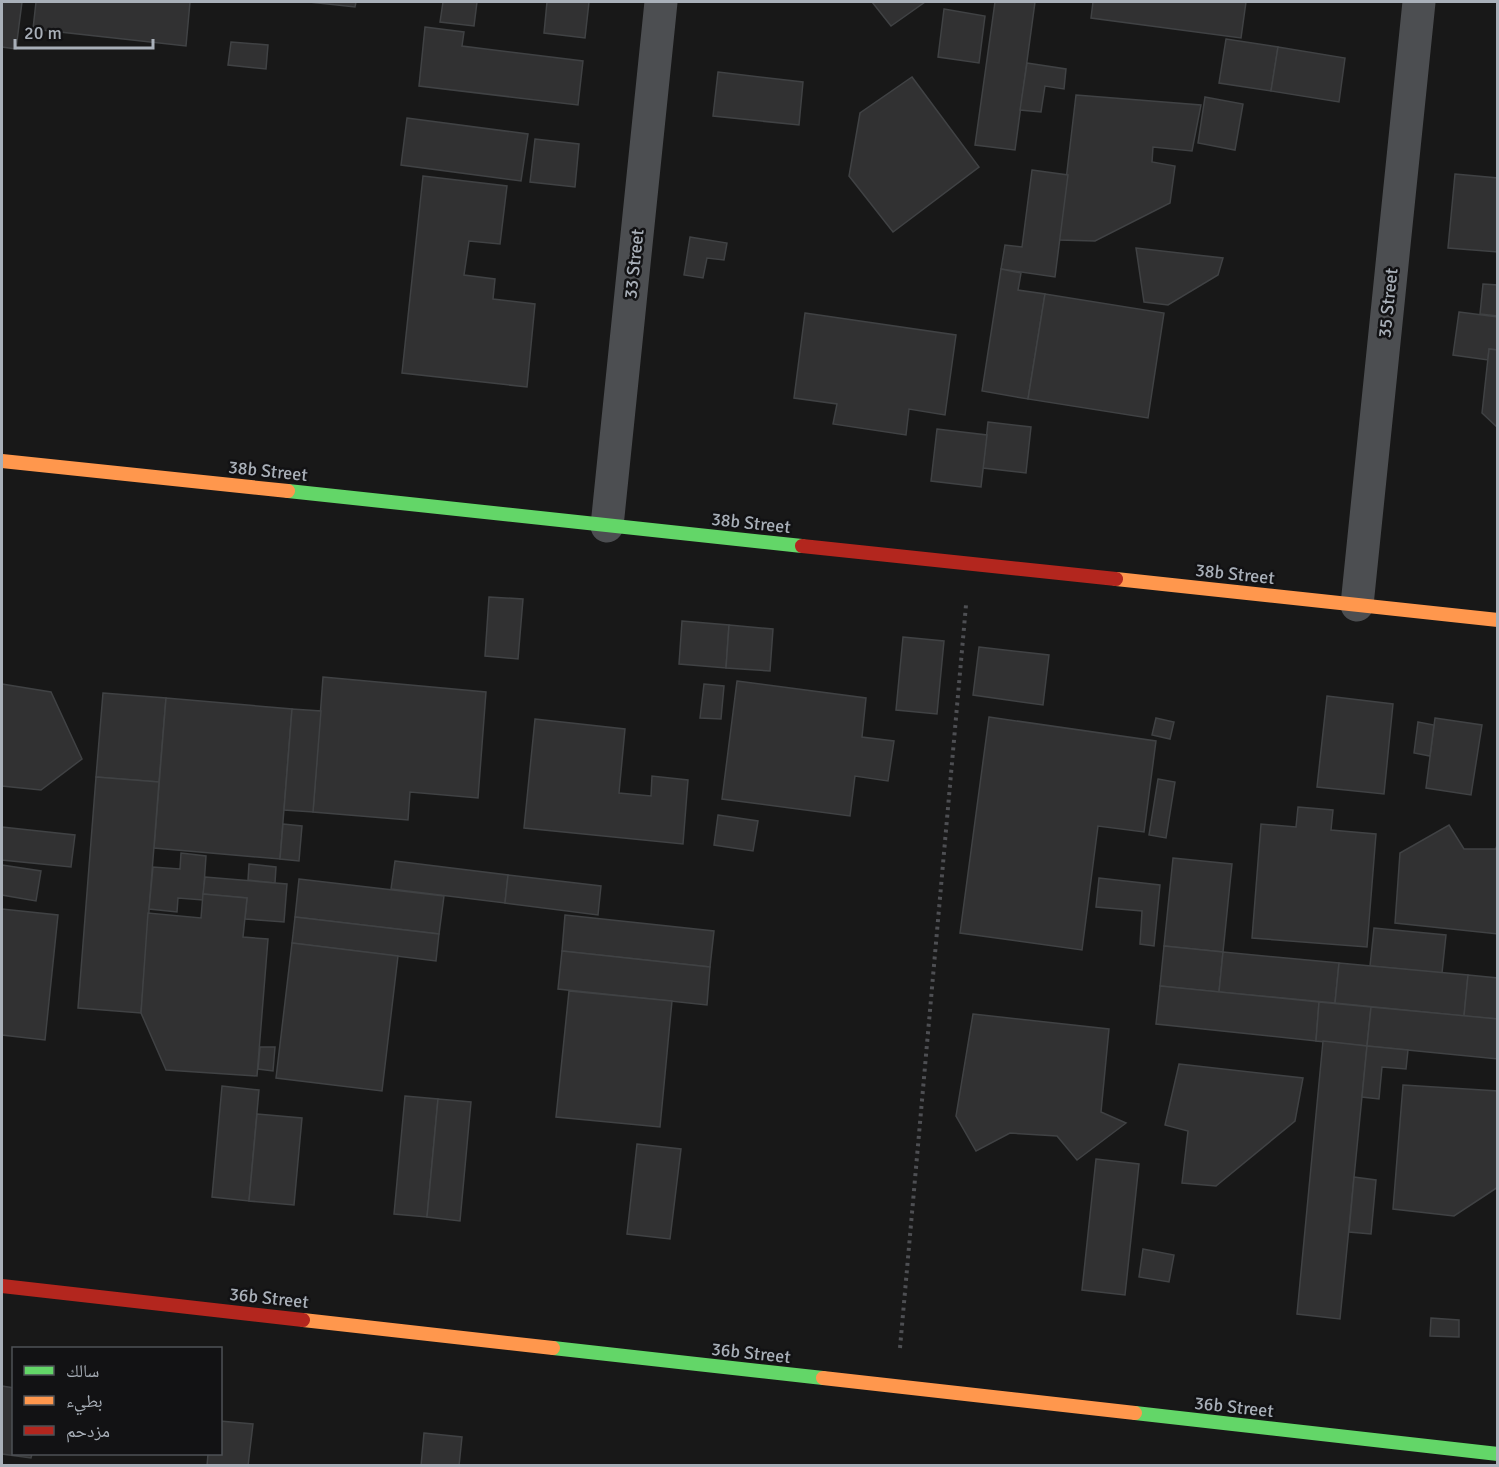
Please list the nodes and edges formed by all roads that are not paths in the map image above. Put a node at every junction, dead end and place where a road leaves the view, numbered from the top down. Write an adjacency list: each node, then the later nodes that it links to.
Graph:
1 (661, 2): 4 (street, 33 Street)
2 (1419, 2): 5 (street, 35 Street)
3 (2, 461): 4 (street, 38b Street)
4 (607, 526): 5 (street, 38b Street)
5 (1356, 605): 6 (street, 38b Street)
6 (1497, 620)
7 (2, 1286): 8 (street, 36b Street)
8 (1497, 1455)

